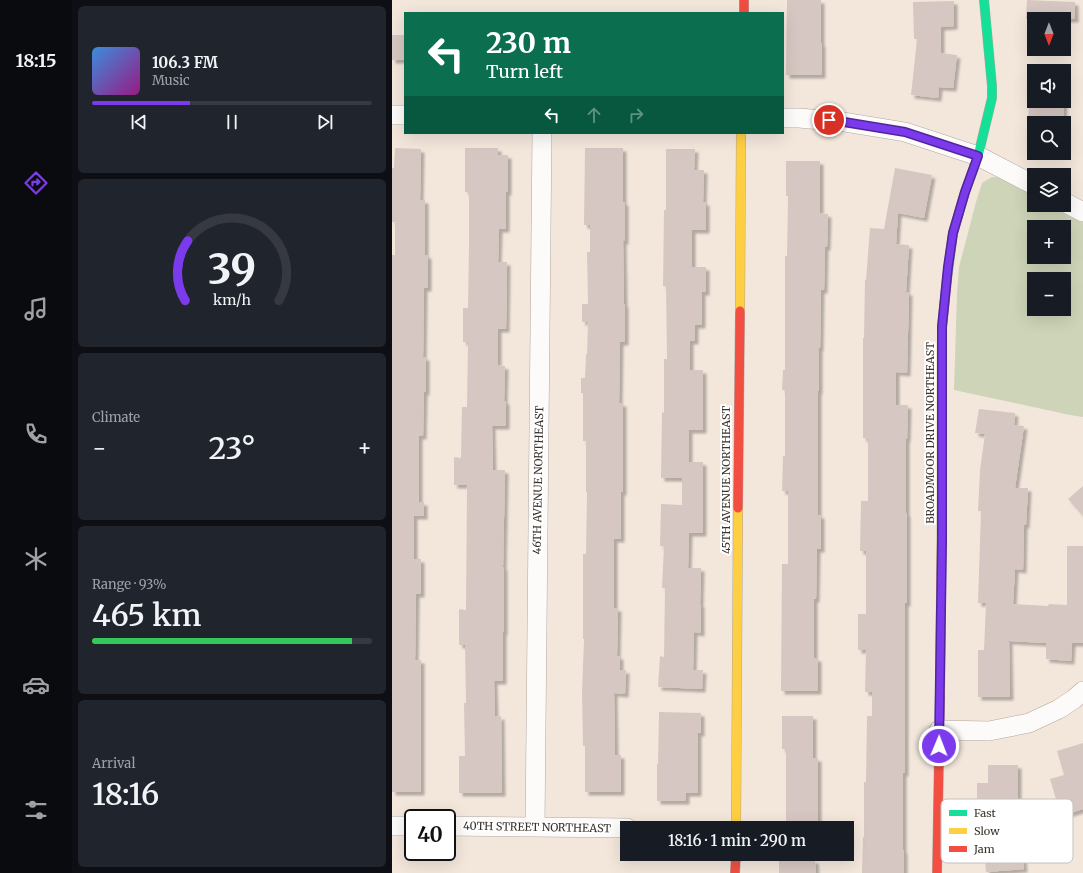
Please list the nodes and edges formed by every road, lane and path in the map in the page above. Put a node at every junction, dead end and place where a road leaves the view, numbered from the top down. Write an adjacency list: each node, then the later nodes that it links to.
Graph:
1 (744, 0): 3 (street)
2 (984, 0): 9 (street, BROADMOOR DRIVE NORTHEAST)
3 (744, 12)
4 (392, 115): 5 (street)
5 (404, 115)
6 (784, 118): 9 (street)
7 (542, 134): 19 (street, 46TH AVENUE NORTHEAST)
8 (740, 134): 15 (street, 45TH AVENUE NORTHEAST)
9 (978, 156): 10 (street); 14 (street, BROADMOOR DRIVE NORTHEAST)
10 (1027, 181)
11 (1071, 206): 12 (street)
12 (1083, 212)
13 (1083, 691): 14 (street)
14 (939, 730): 23 (street, BROADMOOR DRIVE NORTHEAST)
15 (736, 821)
16 (392, 826): 17 (street)
17 (404, 826)
18 (456, 826): 19 (street, 40TH STREET NORTHEAST)
19 (535, 827): 20 (street, 40TH STREET NORTHEAST)
20 (620, 828)
21 (736, 861): 22 (street)
22 (735, 873)
23 (937, 873)

